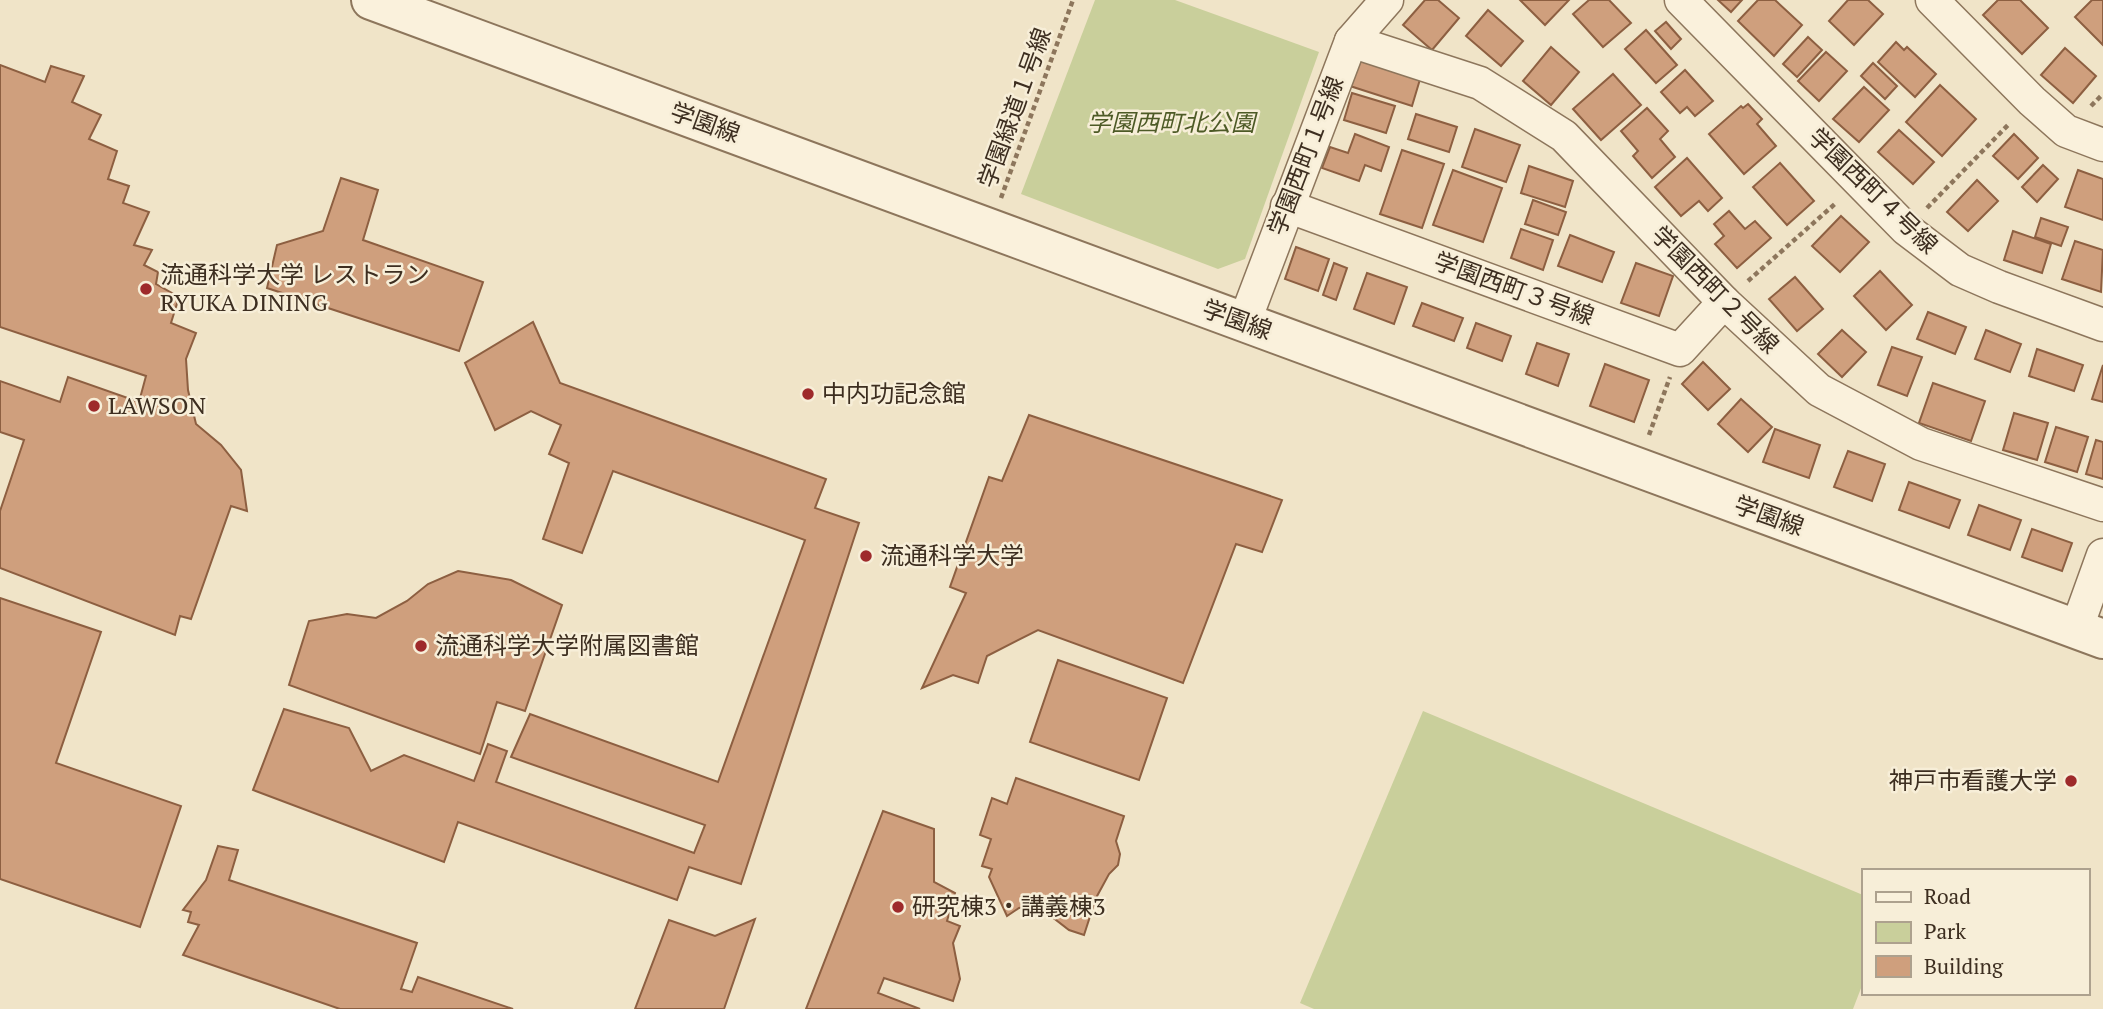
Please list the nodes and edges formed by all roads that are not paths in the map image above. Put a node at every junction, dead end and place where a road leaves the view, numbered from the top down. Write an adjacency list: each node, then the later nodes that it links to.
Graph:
1 (371, 0): 9 (street, 学園線)
2 (1387, 0): 5 (street, 学園西町１号線)
3 (1681, 0): 10 (street, 学園西町４号線)
4 (1932, 0): 6 (street)
5 (1351, 41): 7 (street, 学園西町１号線); 8 (street, 学園西町２号線)
6 (2103, 145)
7 (1287, 206): 8 (street, 学園西町３号線); 9 (street, 学園西町１号線)
8 (1724, 302): 11 (street, 学園西町２号線)
9 (1244, 323): 13 (street, 学園線)
10 (2103, 325)
11 (2103, 505)
12 (2103, 555): 13 (street)
13 (2090, 635)

